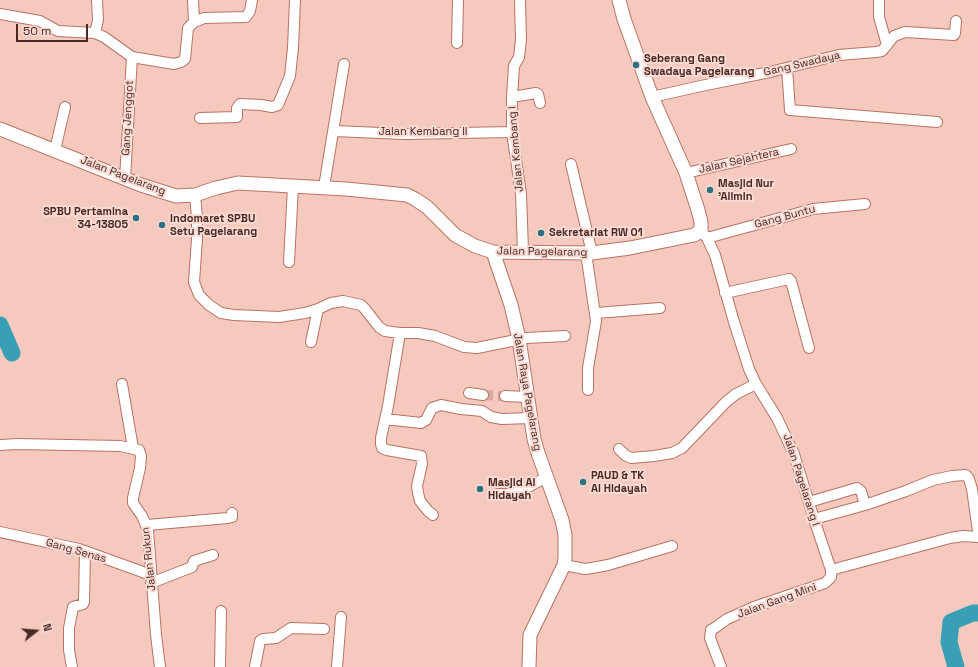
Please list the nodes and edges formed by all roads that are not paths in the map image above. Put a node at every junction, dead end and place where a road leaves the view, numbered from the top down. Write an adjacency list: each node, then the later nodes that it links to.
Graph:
1 (97, 0): 12 (street)
2 (193, 0): 11 (street)
3 (252, 0): 11 (street)
4 (295, 0): 22 (street)
5 (458, 0): 13 (street)
6 (520, 0): 18 (street, Jalan Kembang I)
7 (619, 0): 19 (street)
8 (879, 0): 14 (street)
9 (0, 14): 12 (street)
10 (956, 21): 14 (street, Gang Swadaya)
11 (194, 22): 15 (street)
12 (95, 33): 15 (street)
13 (457, 43)
14 (887, 45): 17 (street, Gang Swadaya)
15 (132, 57): 31 (street, Gang Jenggot)
16 (344, 64): 25 (street)
17 (787, 68): 19 (street, Gang Swadaya); 23 (street)
18 (512, 97): 20 (street); 26 (street, Jalan Kembang I)
19 (652, 97): 30 (street)
20 (540, 103)
21 (65, 107): 28 (street)
22 (200, 118)
23 (937, 122)
24 (0, 129): 28 (street, Jalan Pagelarang)
25 (334, 131): 26 (street, Jalan Kembang II); 33 (street)
26 (512, 132): 38 (street, Jalan Kembang I)
27 (791, 149): 30 (street, Jalan Sejahtera)
28 (55, 150): 31 (street, Jalan Pagelarang)
29 (571, 164): 39 (street)
30 (686, 174): 36 (street)
31 (125, 179): 34 (street, Jalan Pagelarang)
32 (293, 186): 33 (street, Jalan Pagelarang); 34 (street, Jalan Pagelarang); 40 (street)
33 (324, 187): 37 (street, Jalan Pagelarang)
34 (195, 195): 43 (street)
35 (865, 204): 36 (street, Gang Buntu)
36 (704, 234): 39 (street, Jalan Pagelarang); 41 (street, Jalan Pagelarang I)
37 (493, 252): 38 (street, Jalan Pagelarang); 47 (street, Jalan Raya Pagelarang)
38 (523, 252): 39 (street, Jalan Pagelarang)
39 (589, 253): 44 (street)
40 (289, 262)
41 (725, 294): 49 (street); 51 (street, Jalan Pagelarang I)
42 (660, 308): 44 (street)
43 (318, 309): 45 (street); 48 (street)
44 (596, 313): 52 (street)
45 (400, 333): 47 (street); 58 (street)
46 (564, 336): 47 (street)
47 (519, 340): 56 (street, Jalan Raya Pagelarang)
48 (312, 342)
49 (809, 348)
50 (122, 384): 60 (street)
51 (756, 384): 61 (street); 64 (street, Jalan Pagelarang I)
52 (588, 390)
53 (469, 393): 54 (street)
54 (483, 395)
55 (505, 396): 56 (street)
56 (527, 398): 57 (street, Jalan Raya Pagelarang)
57 (530, 418): 58 (street); 62 (street, Jalan Raya Pagelarang)
58 (385, 419): 67 (street)
59 (0, 445): 60 (street)
60 (133, 448): 69 (street, Jalan Rukun)
61 (619, 449)
62 (547, 477): 63 (street); 76 (street, Jalan Raya Pagelarang)
63 (498, 494)
64 (809, 502): 65 (street); 68 (street, Jalan Pagelarang I)
65 (865, 505): 68 (street); 70 (street)
66 (232, 513): 69 (street)
67 (433, 515)
68 (814, 519): 77 (street, Jalan Pagelarang I)
69 (147, 525): 78 (street, Jalan Rukun)
70 (978, 531)
71 (0, 532): 74 (street, Gang Senas)
72 (978, 537): 77 (street)
73 (672, 546): 76 (street)
74 (85, 551): 78 (street, Gang Senas); 82 (street)
75 (213, 555): 78 (street)
76 (564, 565): 87 (street, Jalan Raya Pagelarang)
77 (831, 570): 88 (street, Jalan Gang Mini)
78 (151, 579): 83 (street, Jalan Rukun)
79 (221, 611): 84 (street)
80 (341, 617): 86 (street)
81 (324, 629): 85 (street)
82 (72, 667)
83 (160, 667)
84 (220, 667)
85 (255, 667)
86 (336, 667)
87 (529, 667)
88 (721, 667)

